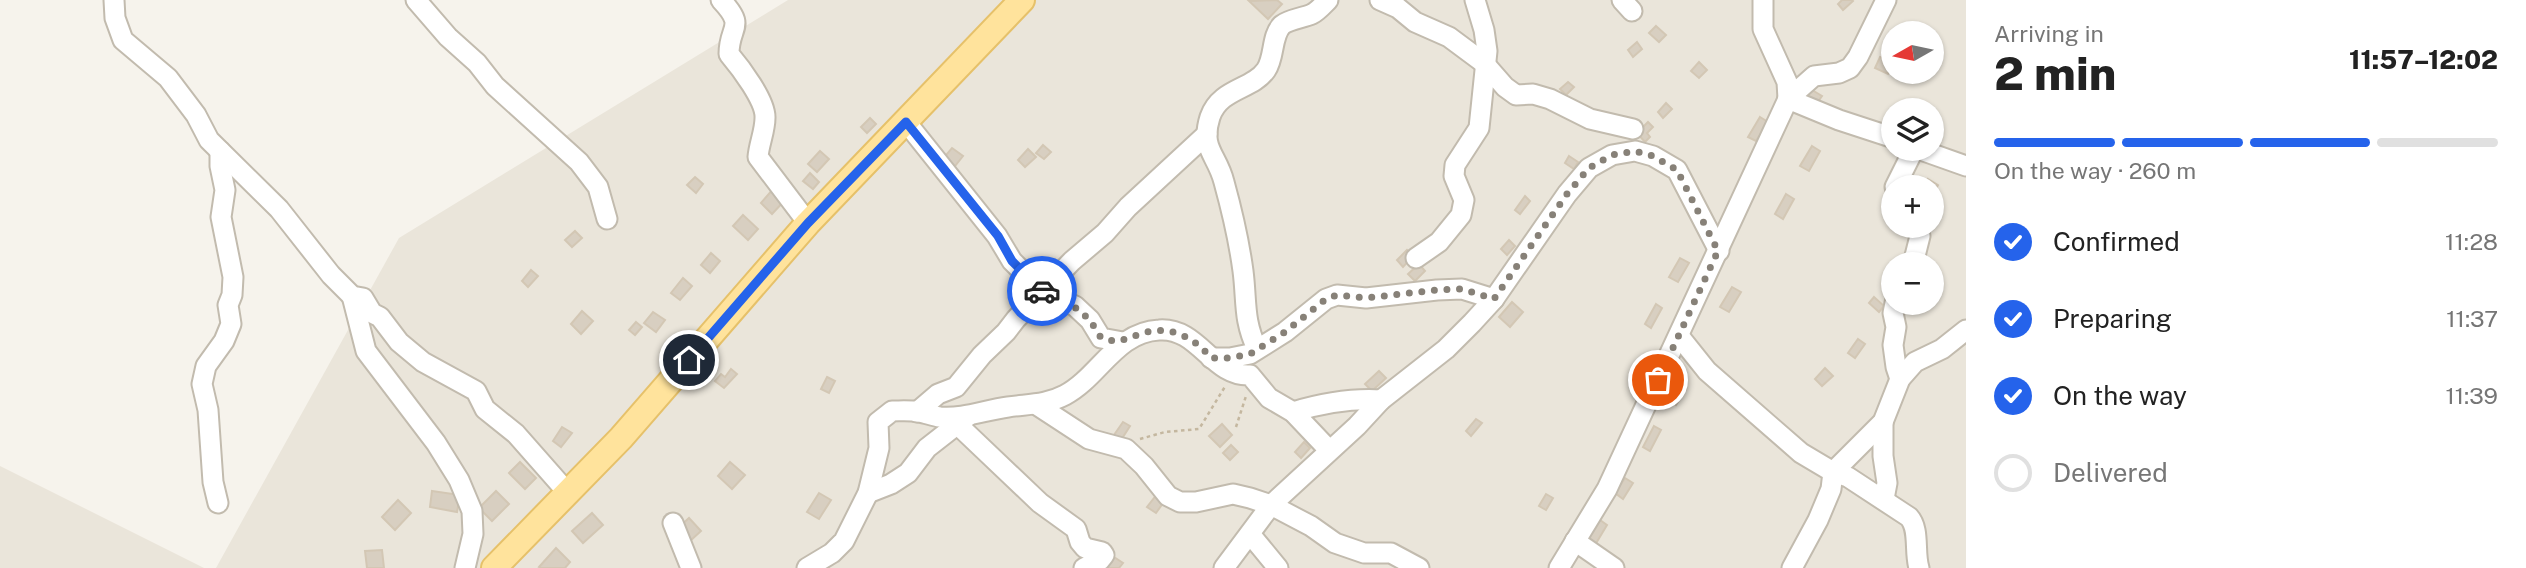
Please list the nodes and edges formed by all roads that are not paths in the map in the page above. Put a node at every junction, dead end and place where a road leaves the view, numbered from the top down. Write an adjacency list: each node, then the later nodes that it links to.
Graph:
1 (114, 0): 16 (street)
2 (416, 0): 19 (street)
3 (721, 0): 20 (street)
4 (1023, 0): 12 (main road)
5 (1328, 0): 14 (street)
6 (1380, 0): 10 (street)
7 (1475, 0): 10 (street)
8 (1763, 0): 11 (street)
9 (1885, 0): 11 (street)
10 (1485, 63): 13 (street); 22 (street)
11 (1788, 99): 15 (street); 21 (street)
12 (906, 122): 20 (main road); 23 (street)
13 (1633, 129)
14 (1207, 134): 23 (street); 30 (street)
15 (1881, 134)
16 (220, 151): 24 (street); 44 (street)
17 (1944, 159): 18 (street)
18 (1966, 166)
19 (607, 219)
20 (808, 223): 41 (main road)
21 (1718, 251): 25 (street); 28 (street)
22 (1416, 258)
23 (1043, 292): 29 (street); 35 (street)
24 (352, 296): 41 (street); 49 (street)
25 (1494, 299): 30 (street); 33 (street)
26 (1894, 315): 32 (street)
27 (1966, 331): 32 (street)
28 (1679, 336): 40 (street); 48 (street)
29 (1124, 342): 31 (street); 34 (street)
30 (1257, 349): 31 (street)
31 (1211, 358): 36 (street)
32 (1900, 379): 38 (street)
33 (1381, 400): 36 (street); 39 (street)
34 (1037, 405): 37 (street); 45 (street)
35 (917, 412): 37 (street); 42 (street)
36 (1293, 412): 39 (street)
37 (963, 420): 42 (street); 53 (street)
38 (1883, 422): 40 (street); 43 (street)
39 (1329, 450): 45 (street)
40 (1833, 472): 43 (street); 59 (street)
41 (568, 493): 50 (main road)
42 (869, 493): 52 (street)
43 (1884, 499): 60 (street)
44 (218, 503)
45 (1271, 505): 47 (street); 56 (street)
46 (673, 523): 51 (street)
47 (1250, 534): 54 (street); 55 (street)
48 (1575, 541): 57 (street); 58 (street)
49 (465, 568)
50 (494, 568)
51 (691, 568)
52 (807, 568)
53 (1084, 568)
54 (1224, 568)
55 (1278, 568)
56 (1419, 568)
57 (1559, 568)
58 (1614, 568)
59 (1792, 568)
60 (1919, 568)

